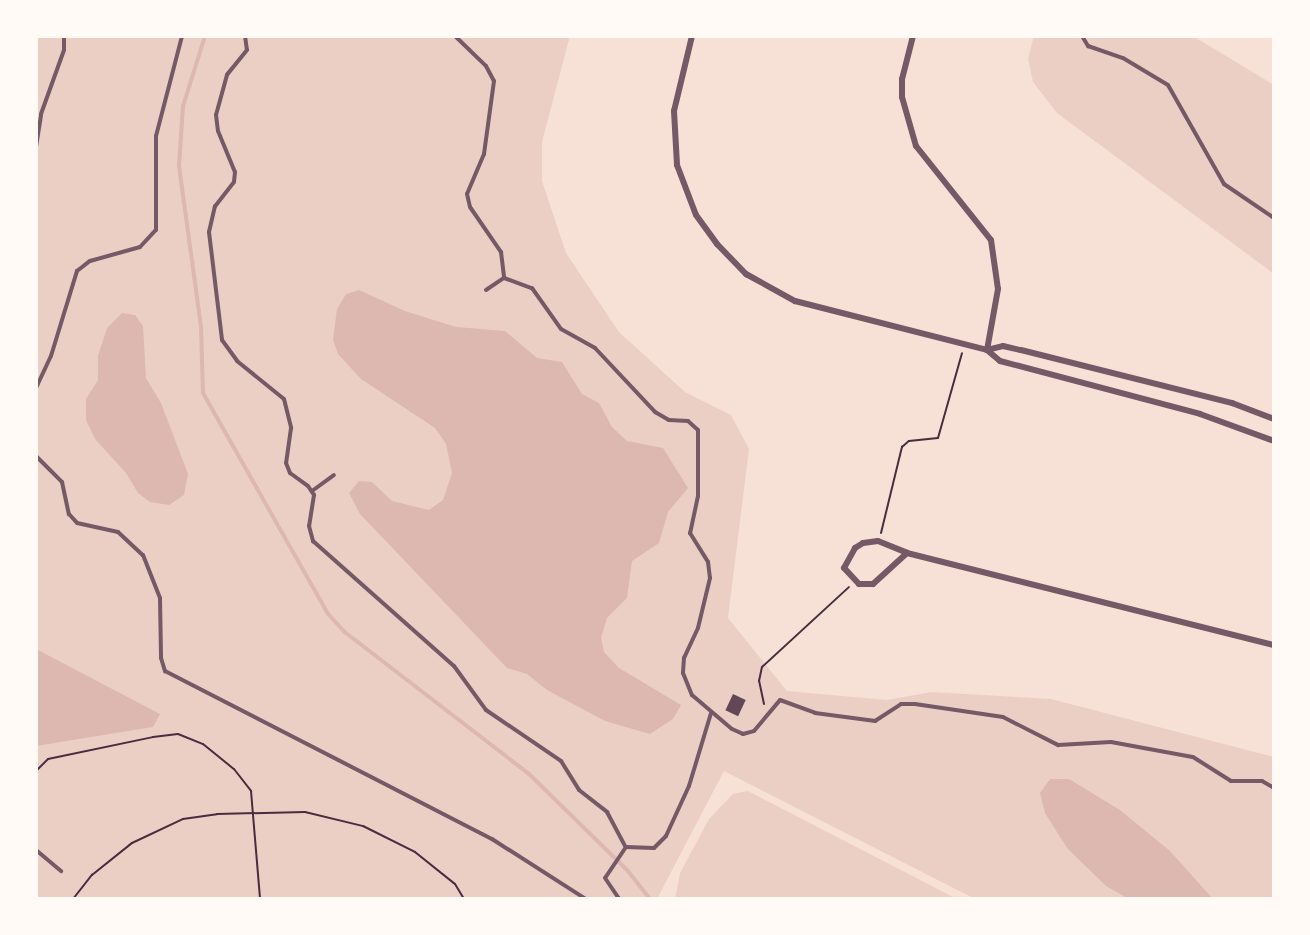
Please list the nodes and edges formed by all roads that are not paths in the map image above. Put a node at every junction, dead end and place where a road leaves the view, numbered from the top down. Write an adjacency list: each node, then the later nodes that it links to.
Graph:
1 (64, 36): 8 (lane)
2 (182, 36): 13 (lane)
3 (244, 36): 18 (lane)
4 (455, 36): 10 (lane)
5 (692, 36): 12 (street)
6 (914, 36): 12 (street)
7 (1082, 36): 9 (lane)
8 (36, 147)
9 (1274, 218)
10 (504, 278): 11 (lane); 21 (lane)
11 (486, 290)
12 (987, 350): 14 (street); 15 (street)
13 (36, 388)
14 (1274, 419)
15 (1274, 441)
16 (36, 456): 26 (lane)
17 (334, 475): 18 (lane)
18 (312, 491): 23 (lane)
19 (907, 554): 19 (street); 20 (street)
20 (1274, 645)
21 (711, 713): 22 (lane); 23 (lane)
22 (1274, 788)
23 (626, 847): 27 (lane)
24 (36, 850): 25 (lane)
25 (61, 871)
26 (586, 899)
27 (619, 899)

